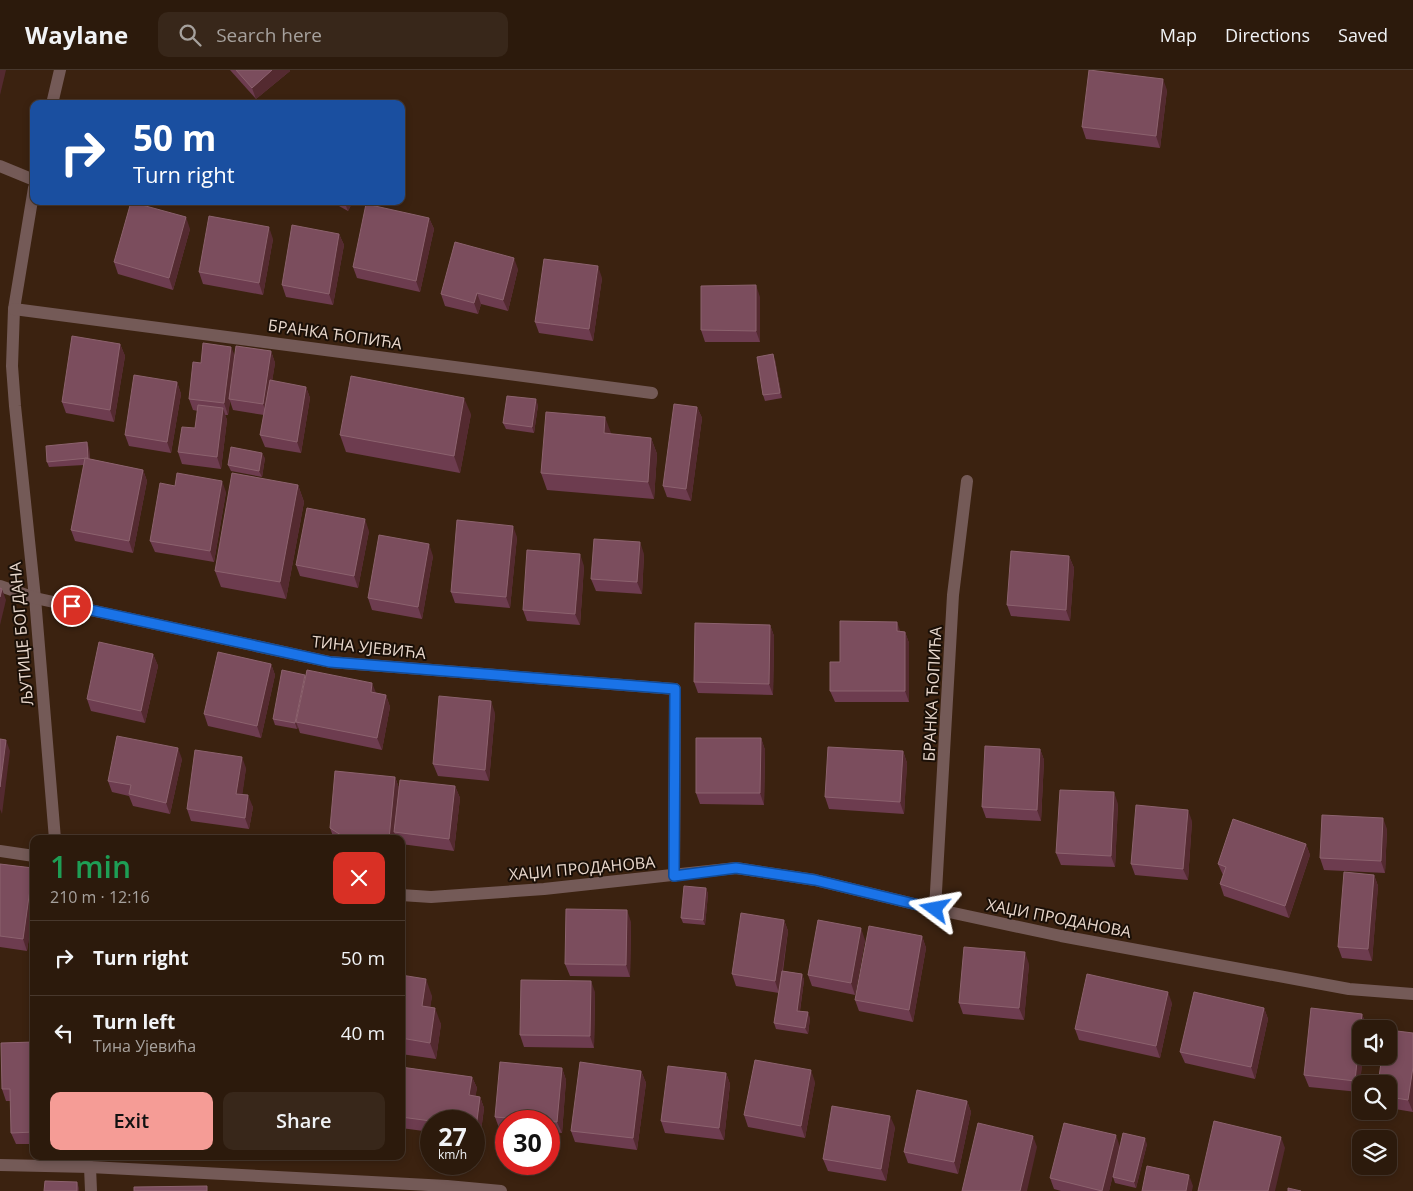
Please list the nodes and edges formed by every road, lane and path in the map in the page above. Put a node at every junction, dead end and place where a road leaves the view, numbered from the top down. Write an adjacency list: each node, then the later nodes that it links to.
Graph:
1 (60, 70): 2 (street)
2 (53, 100)
3 (0, 166): 4 (street)
4 (30, 178)
5 (31, 205): 6 (street, ЉУТИЦЕ БОГДАНА)
6 (14, 308): 8 (street, ЉУТИЦЕ БОГДАНА); 9 (street, БРАНКА ЋОПИЋА)
7 (0, 326): 8 (street)
8 (13, 329): 12 (street, ЉУТИЦЕ БОГДАНА)
9 (652, 392)
10 (967, 481): 18 (street, БРАНКА ЋОПИЋА)
11 (0, 586): 12 (street, ТИНА УЈЕВИЋА)
12 (35, 598): 13 (street, ЉУТИЦЕ БОГДАНА); 16 (street, ТИНА УЈЕВИЋА)
13 (56, 835)
14 (0, 851): 15 (street)
15 (30, 855)
16 (674, 876): 17 (street, ХАЏИ ПРОДАНОВА); 18 (street, ХАЏИ ПРОДАНОВА)
17 (405, 895)
18 (935, 909): 19 (street, ХАЏИ ПРОДАНОВА)
19 (1413, 994)
20 (89, 1161): 21 (street); 22 (street); 23 (street)
21 (0, 1165)
22 (91, 1191)
23 (501, 1191)

